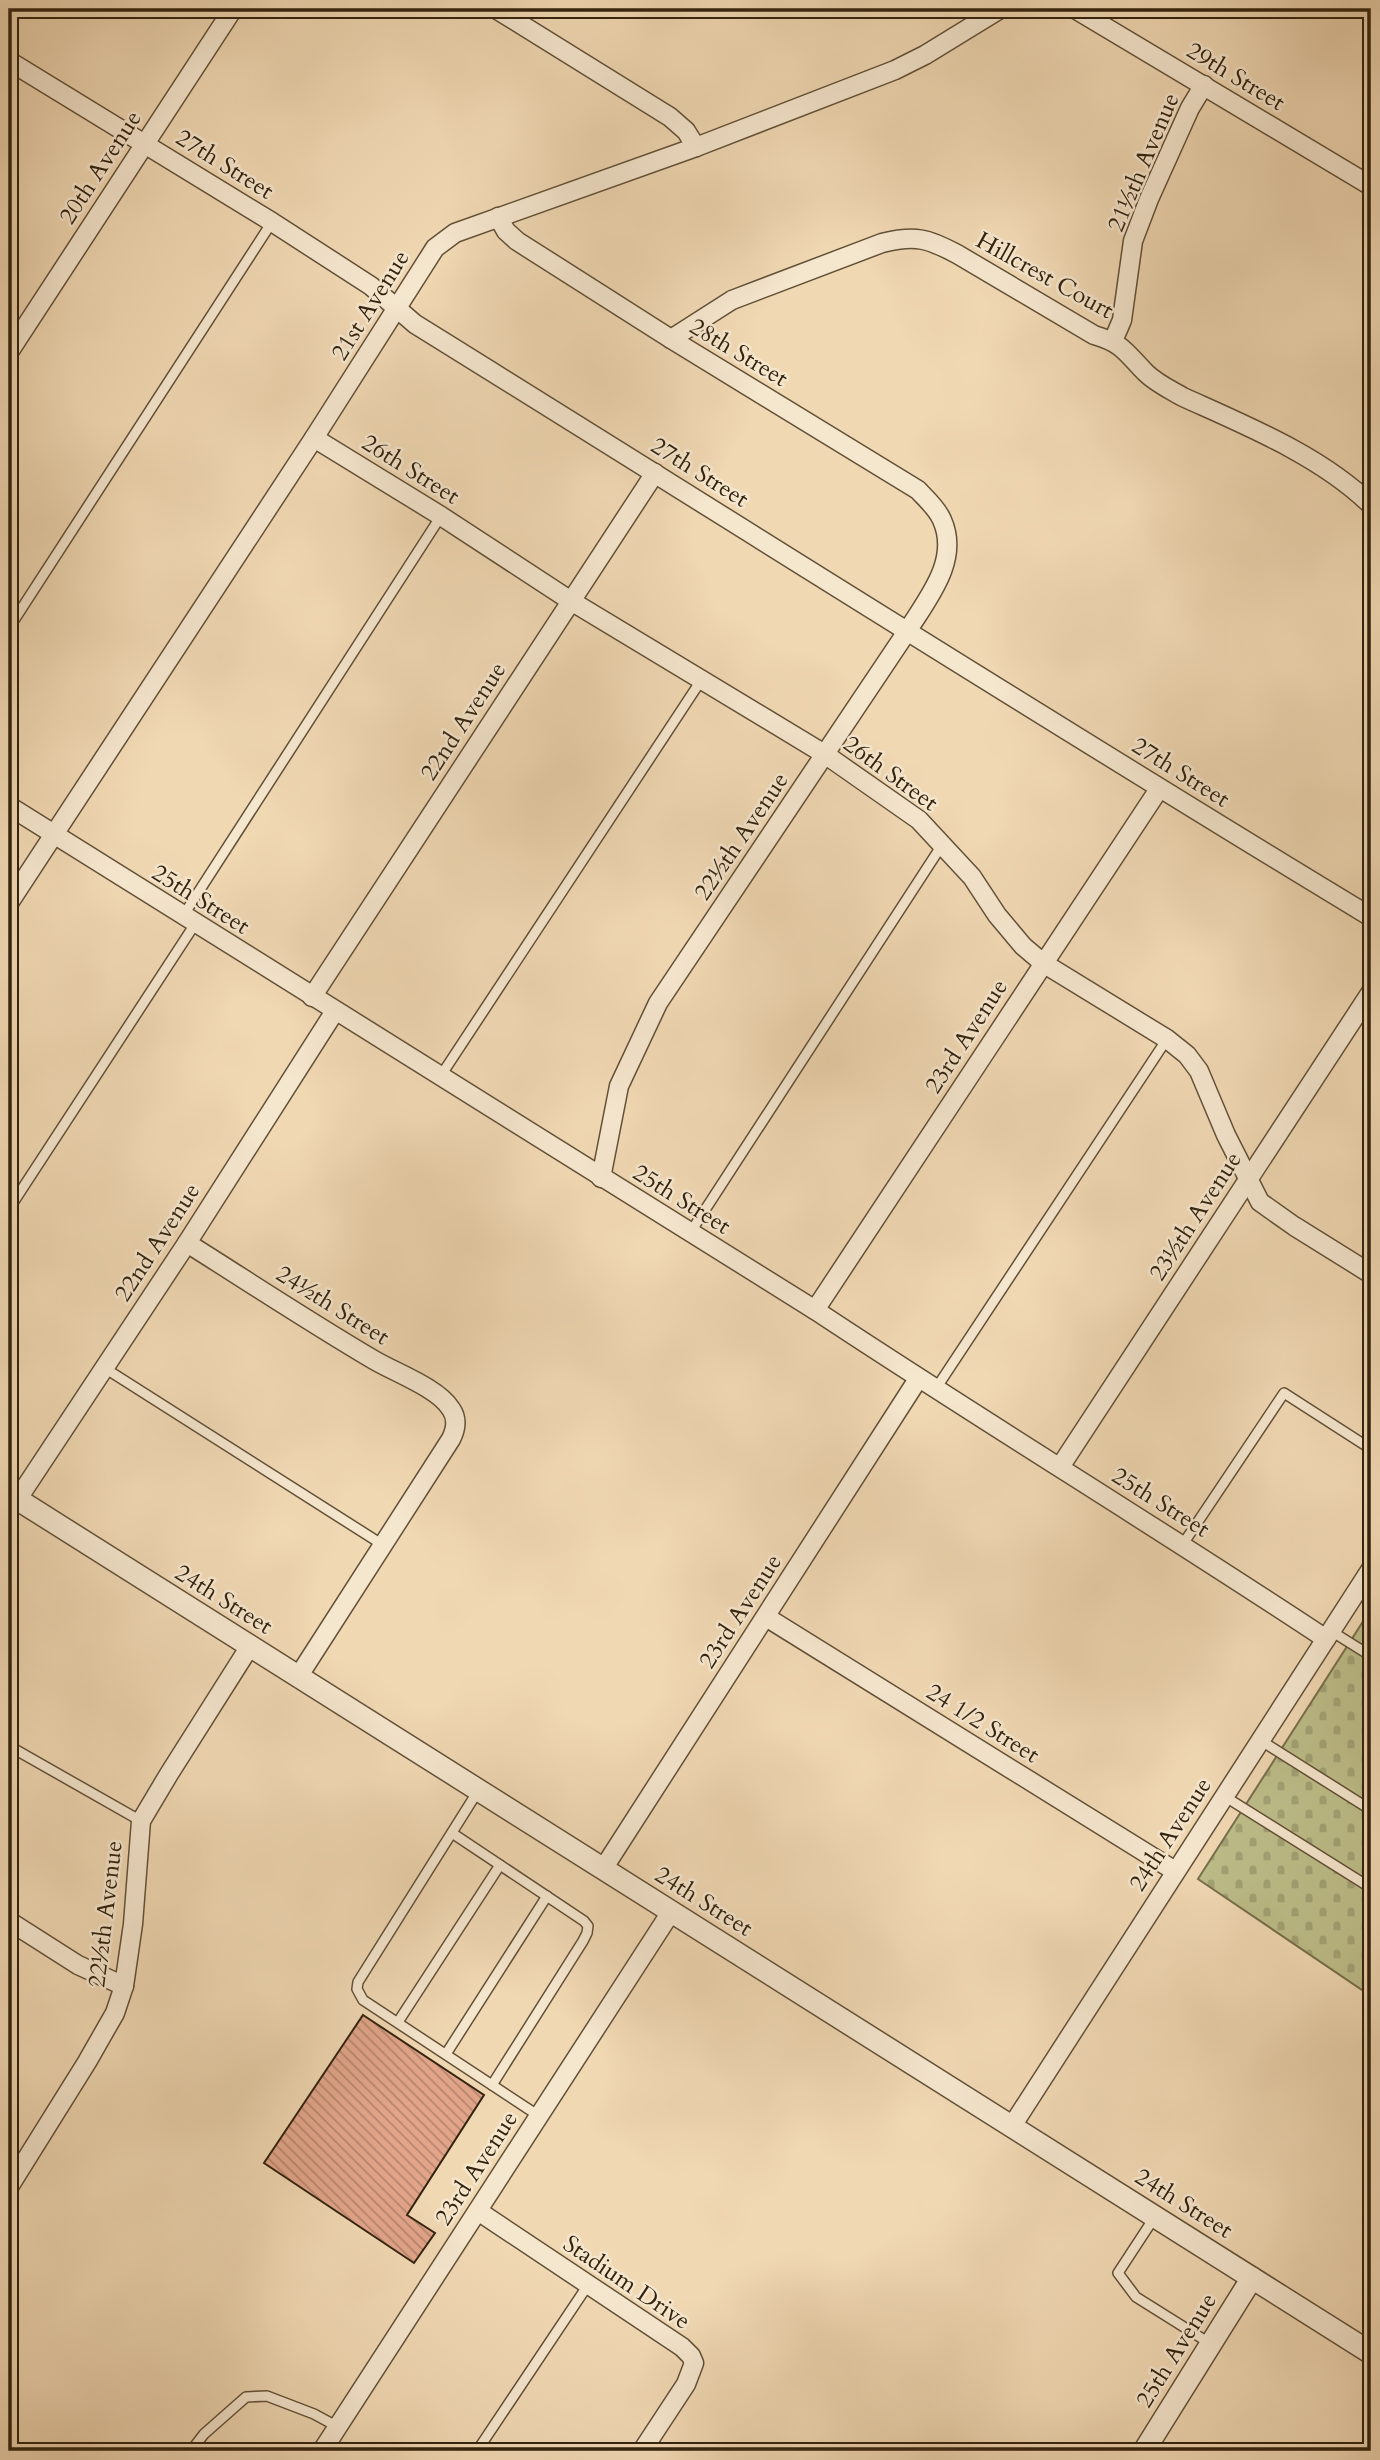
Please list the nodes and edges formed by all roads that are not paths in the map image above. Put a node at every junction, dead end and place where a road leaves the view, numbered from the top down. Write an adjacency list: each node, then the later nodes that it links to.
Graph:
1 (233, 9): 7 (street, 20th Avenue)
2 (496, 9): 8 (street)
3 (1000, 9): 8 (street, 21st Avenue)
4 (1074, 9): 6 (street, 29th Street)
5 (10, 63): 7 (street, 27th Street)
6 (1204, 85): 9 (street, 29th Street); 14 (street, 21½th Avenue)
7 (145, 144): 11 (street, 27th Street); 15 (street, 20th Avenue)
8 (696, 147): 10 (street, 21st Avenue)
9 (1371, 186)
10 (498, 217): 12 (street, 21st Avenue); 13 (street, 28th Street)
11 (272, 222): 12 (street, 27th Street); 22 (lane)
12 (396, 308): 16 (street, 21st Avenue); 17 (street, 27th Street)
13 (671, 339): 14 (street, Hillcrest Court); 20 (street, 28th Street)
14 (1113, 341): 18 (street, Hillcrest Court)
15 (9, 352)
16 (314, 438): 19 (street, 26th Street); 28 (street, 21st Avenue)
17 (655, 473): 21 (street, 22nd Avenue); 23 (street, 27th Street)
18 (1371, 505)
19 (441, 516): 21 (street, 26th Street); 32 (lane)
20 (946, 535): 23 (street, 22½th Avenue)
21 (571, 601): 24 (street, 26th Street); 35 (street, 22nd Avenue)
22 (9, 628)
23 (908, 630): 25 (street, 22½th Avenue); 26 (street, 27th Street)
24 (702, 679): 25 (street, 26th Street); 38 (lane)
25 (826, 755): 29 (street, 26th Street); 39 (street, 22½th Avenue)
26 (1159, 789): 31 (street, 27th Street); 33 (street, 23rd Avenue)
27 (9, 806): 28 (street, 25th Street)
28 (54, 835): 30 (street, 21st Avenue); 32 (street, 25th Street)
29 (942, 845): 33 (street, 26th Street); 42 (lane)
30 (9, 903)
31 (1371, 917)
32 (189, 920): 35 (street, 25th Street); 41 (lane)
33 (1043, 963): 37 (street, 26th Street); 45 (street, 23rd Avenue)
34 (1371, 992): 40 (street, 23½th Avenue)
35 (312, 997): 36 (street, 25th Street)
36 (335, 1011): 38 (street, 25th Street); 43 (street, 22nd Avenue)
37 (1167, 1039): 40 (street, 26th Street); 48 (lane)
38 (440, 1077): 39 (street, 25th Street)
39 (601, 1178): 42 (street, 25th Street)
40 (1248, 1180): 44 (street, 26th Street); 50 (street, 23½th Avenue)
41 (9, 1209)
42 (690, 1233): 45 (street, 25th Street)
43 (187, 1243): 46 (street, 22nd Avenue); 53 (street, 24½th Street)
44 (1371, 1274)
45 (815, 1310): 47 (street, 25th Street)
46 (103, 1367): 51 (street, 22nd Avenue); 53 (lane)
47 (918, 1379): 48 (street, 25th Street); 55 (street, 23rd Avenue)
48 (935, 1390): 50 (street, 25th Street)
49 (1371, 1449): 52 (lane)
50 (1060, 1467): 52 (street, 25th Street)
51 (13, 1497): 57 (street, 24th Street)
52 (1183, 1544): 56 (street, 25th Street)
53 (383, 1545): 59 (street)
54 (1371, 1569): 56 (street, 24th Avenue)
55 (766, 1617): 68 (street, 23rd Avenue); 69 (street, 24 1/2 Street)
56 (1329, 1635): 58 (lane); 60 (street, 24th Avenue)
57 (250, 1646): 59 (street, 24th Street); 65 (street, 22½th Avenue)
58 (1371, 1656)
59 (298, 1677): 62 (street, 24th Street)
60 (1260, 1740): 63 (street, 24th Avenue); 64 (lane)
61 (9, 1746): 65 (lane)
62 (478, 1790): 66 (lane); 68 (street, 24th Street)
63 (1224, 1796): 69 (street, 24th Avenue); 70 (lane)
64 (1371, 1810)
65 (141, 1821): 74 (street, 22½th Avenue)
66 (452, 1833): 67 (lane); 75 (lane)
67 (500, 1865): 71 (lane); 75 (lane)
68 (603, 1869): 72 (street, 24th Street)
69 (1175, 1871): 79 (street, 24th Avenue)
70 (1371, 1888)
71 (547, 1896): 76 (lane); 77 (lane)
72 (671, 1912): 78 (street, 23rd Avenue); 79 (street, 24th Street)
73 (9, 1921): 74 (street)
74 (124, 1986): 80 (street, 22½th Avenue)
75 (398, 2022): 76 (lane)
76 (446, 2054): 77 (lane)
77 (492, 2085): 78 (lane)
78 (539, 2116): 81 (street, 23rd Avenue)
79 (1012, 2126): 82 (street, 24th Street)
80 (9, 2188)
81 (478, 2211): 84 (street, Stadium Drive); 87 (street, 23rd Avenue)
82 (1155, 2216): 83 (street, 24th Street); 85 (lane)
83 (1252, 2278): 85 (street, 25th Avenue); 86 (street, 24th Street)
84 (588, 2285): 90 (lane); 91 (street, Stadium Drive)
85 (1211, 2344): 92 (street, 25th Avenue)
86 (1371, 2353)
87 (338, 2427): 88 (lane); 89 (street, 23rd Avenue)
88 (191, 2451)
89 (322, 2451)
90 (477, 2451)
91 (642, 2451)
92 (1144, 2451)

